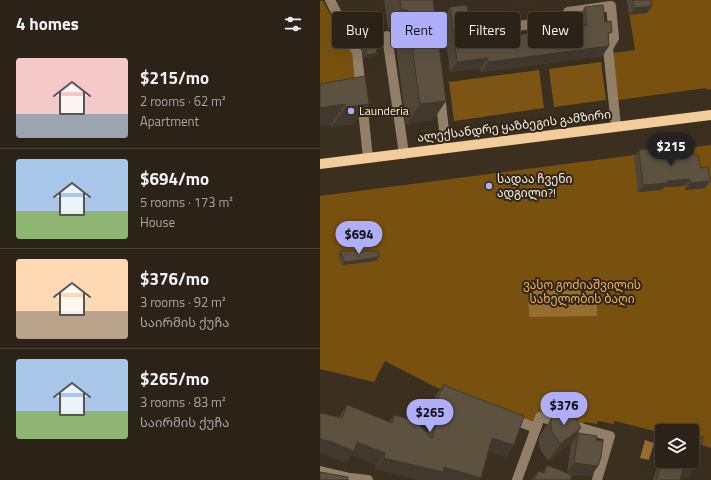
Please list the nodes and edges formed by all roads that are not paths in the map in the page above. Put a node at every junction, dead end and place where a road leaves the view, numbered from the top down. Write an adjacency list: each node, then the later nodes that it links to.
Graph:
1 (330, 0): 9 (street)
2 (520, 26): 6 (street)
3 (387, 36): 8 (street)
4 (438, 87): 7 (street)
5 (711, 115): 6 (main road, ალექსანდრე ყაზბეგის გამზირი)
6 (616, 126): 7 (main road, ალექსანდრე ყაზბეგის გამზირი)
7 (446, 148): 8 (main road, ალექსანდრე ყაზბეგის გამზირი)
8 (404, 154): 9 (main road, ალექსანდრე ყაზბეგის გამზირი)
9 (368, 158): 10 (main road, ალექსანდრე ყაზბეგის გამზირი)
10 (320, 164)
11 (500, 415): 12 (street)
12 (536, 428): 16 (street); 17 (street)
13 (320, 471): 14 (street)
14 (350, 479): 15 (street)
15 (368, 480)
16 (517, 480)
17 (597, 480)

